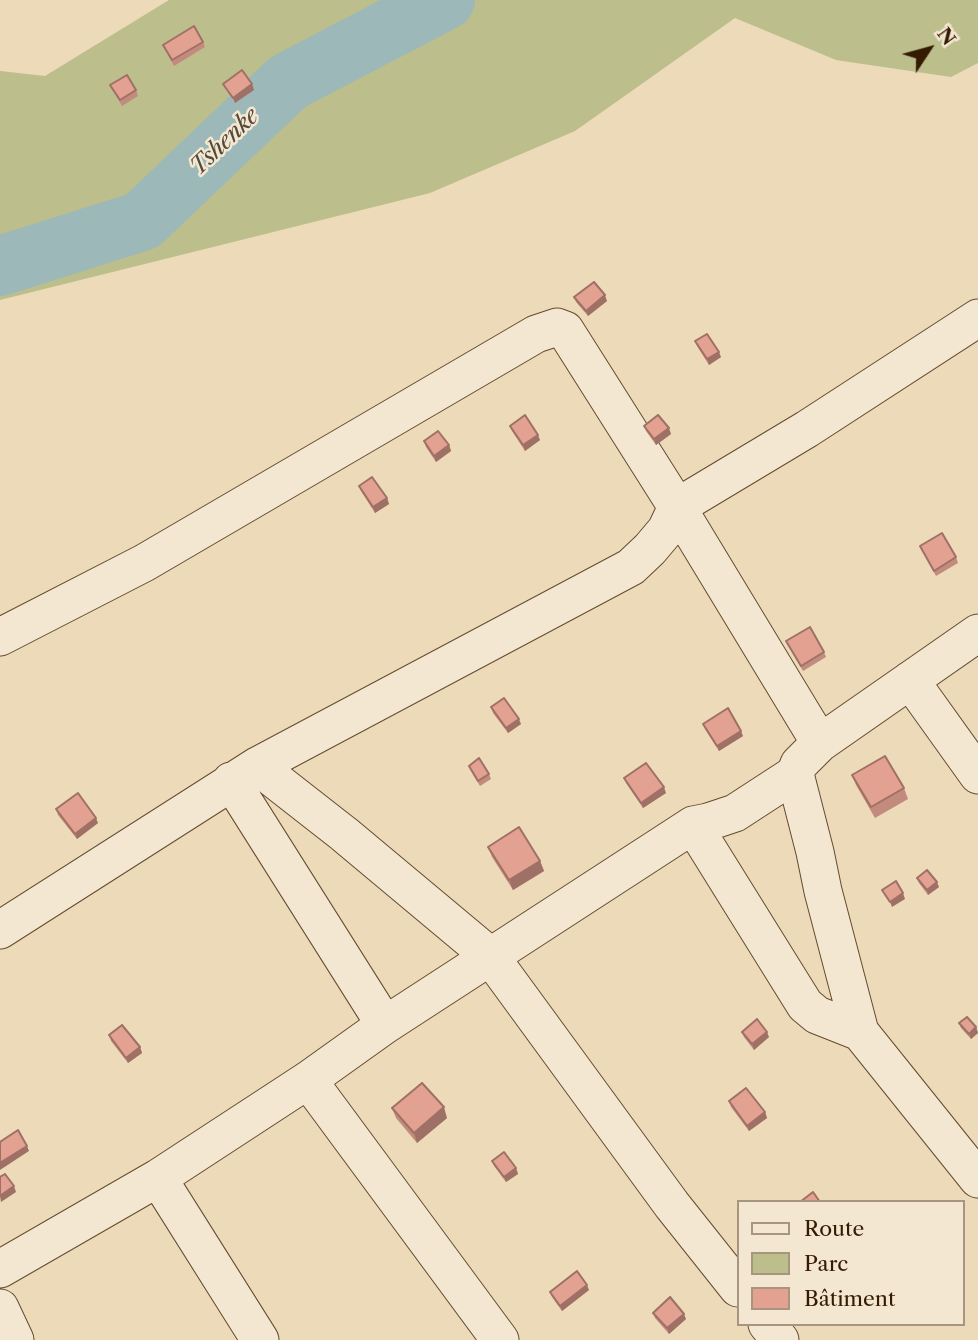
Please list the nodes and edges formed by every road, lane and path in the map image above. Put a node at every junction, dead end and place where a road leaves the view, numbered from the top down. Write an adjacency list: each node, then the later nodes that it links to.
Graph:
1 (978, 318): 2 (street)
2 (677, 507): 4 (street); 6 (street); 7 (street)
3 (978, 633): 5 (street)
4 (0, 636)
5 (910, 680): 6 (street); 9 (street)
6 (820, 743): 8 (street)
7 (244, 774): 11 (street); 12 (street); 13 (street)
8 (795, 774): 10 (street); 14 (street)
9 (978, 775)
10 (693, 825): 12 (street); 14 (street)
11 (0, 930)
12 (490, 956): 13 (street); 19 (street)
13 (384, 1025): 15 (street)
14 (860, 1032): 17 (street)
15 (308, 1080): 16 (street); 24 (street)
16 (158, 1178): 18 (street); 23 (street)
17 (978, 1179)
18 (0, 1269)
19 (736, 1285)
20 (0, 1308): 22 (street)
21 (769, 1326): 25 (street)
22 (15, 1340)
23 (260, 1340)
24 (500, 1340)
25 (780, 1340)

